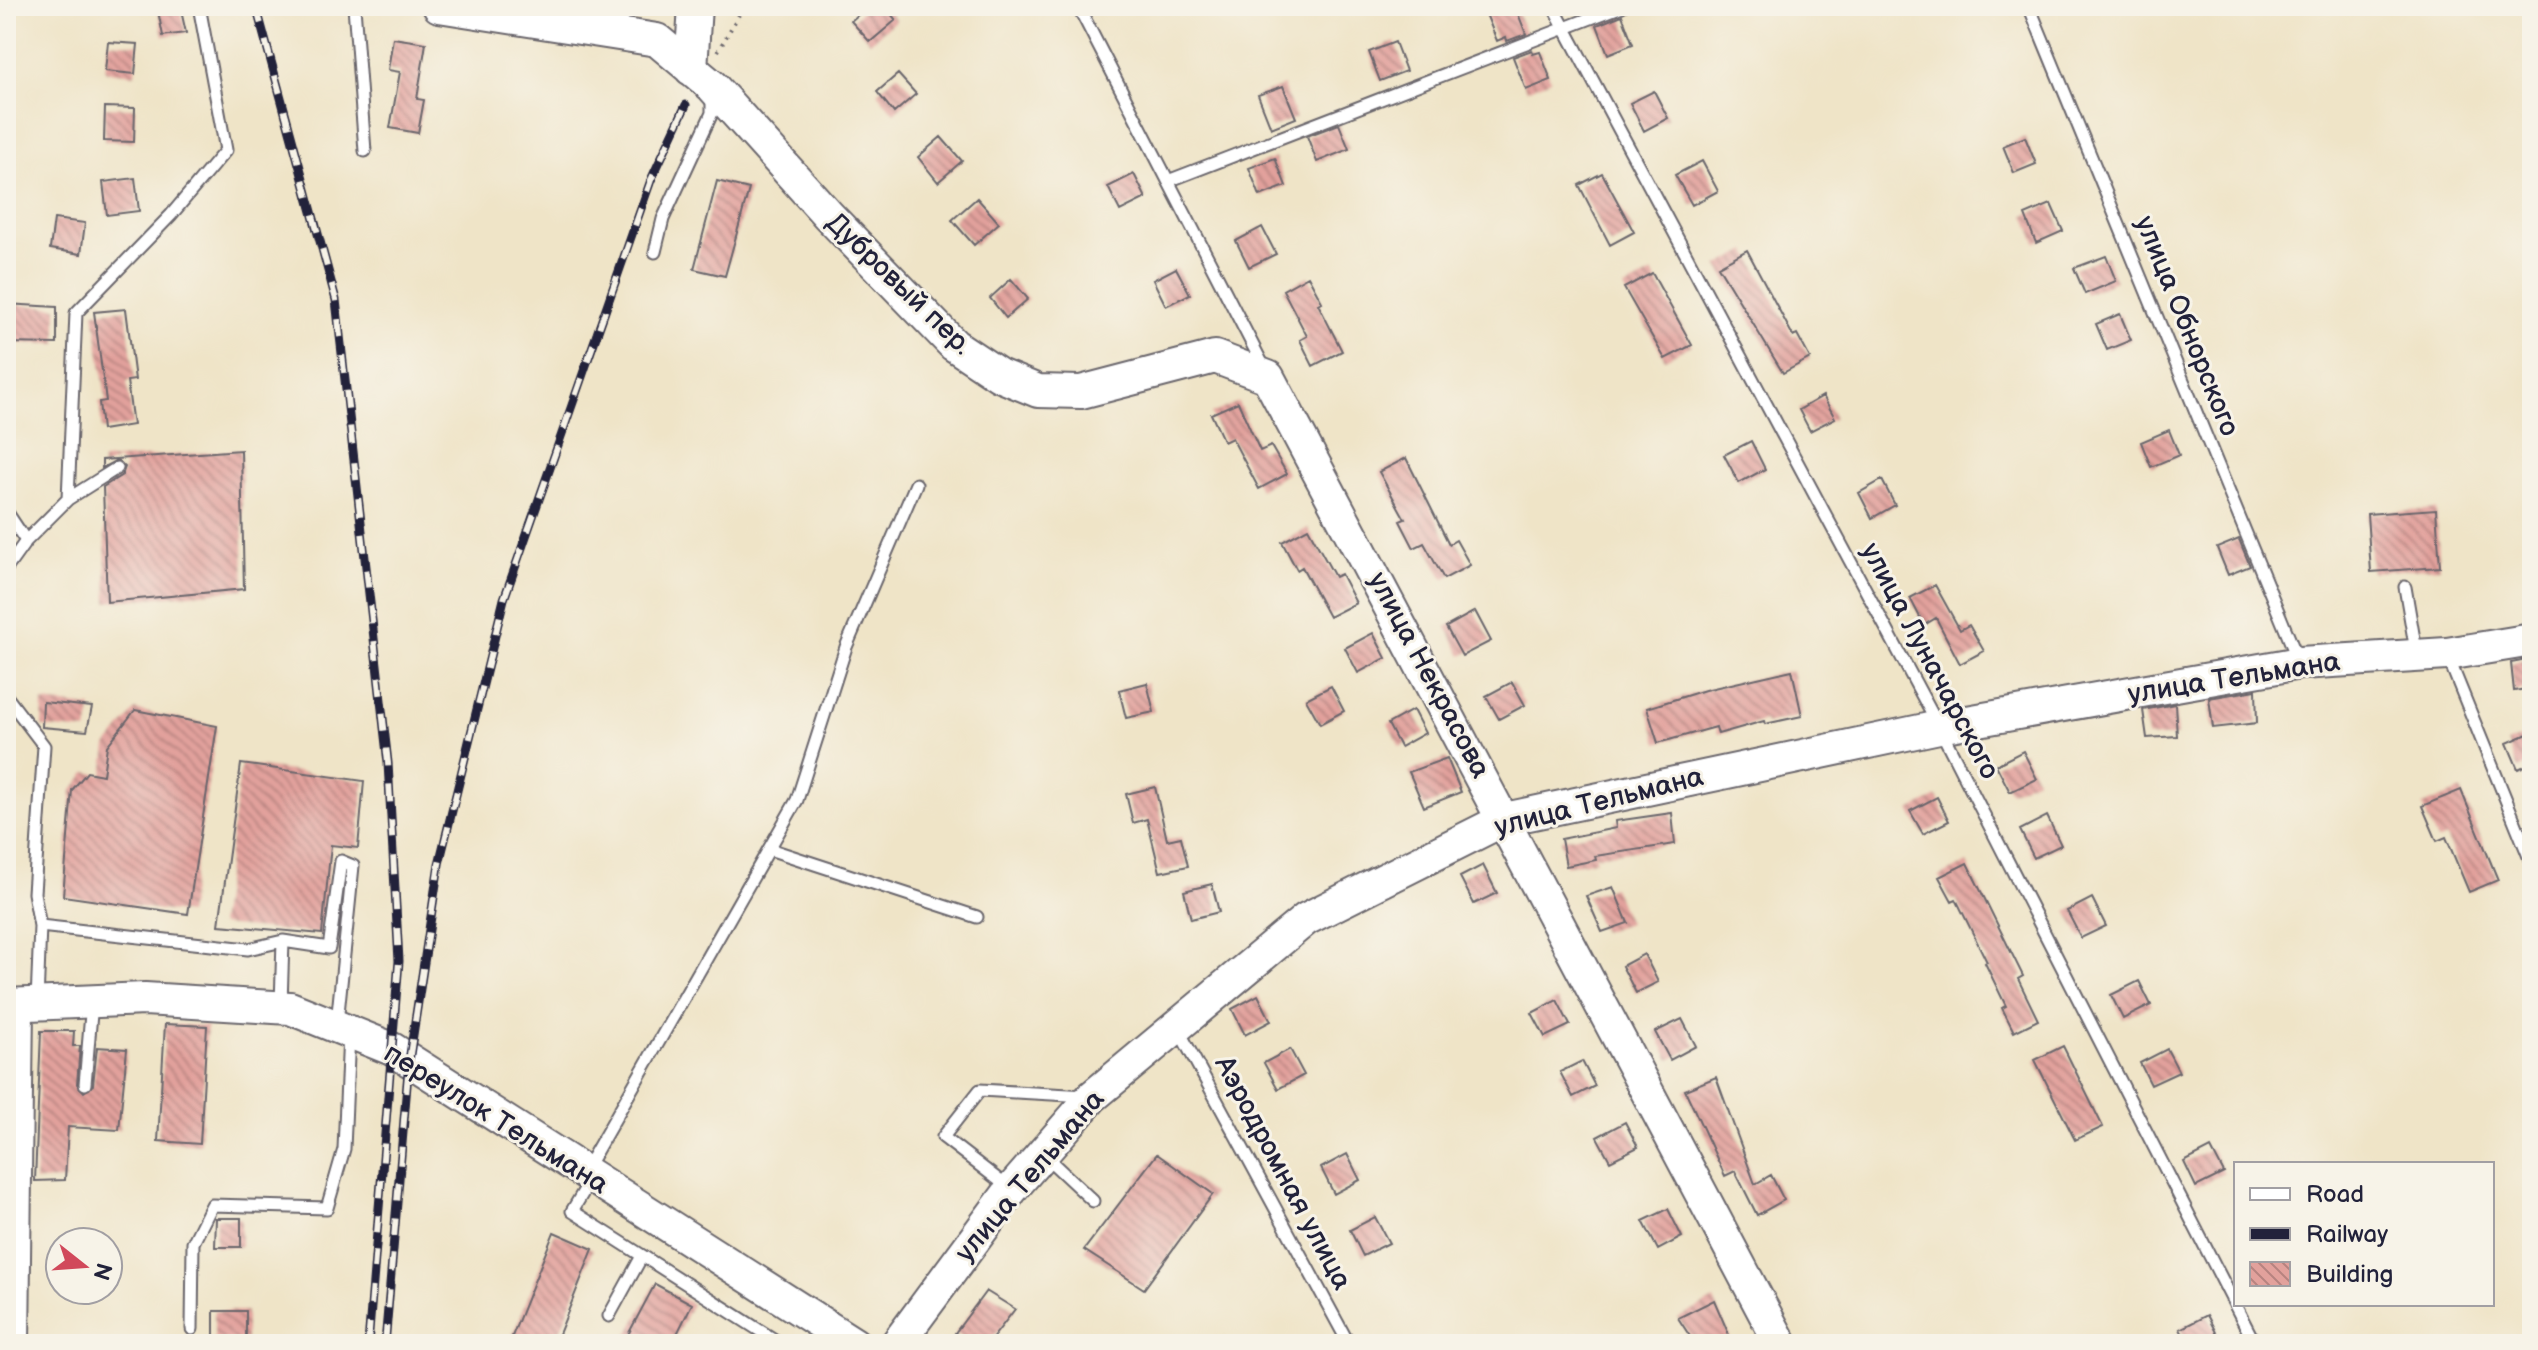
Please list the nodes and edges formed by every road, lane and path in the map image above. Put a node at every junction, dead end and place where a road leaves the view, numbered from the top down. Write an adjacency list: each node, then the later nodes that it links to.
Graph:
1 (199, 6): 18 (lane)
2 (354, 6): 12 (lane)
3 (439, 6): 11 (street, Дубровый пер.)
4 (695, 6): 11 (street)
5 (744, 6): 11 (path)
6 (1078, 6): 13 (lane, улица Некрасова)
7 (1553, 6): 10 (lane, улица Луначарского)
8 (1622, 6): 10 (lane)
9 (2029, 6): 25 (lane, улица Обнорского)
10 (1565, 28): 13 (lane); 27 (lane, улица Луначарского)
11 (702, 77): 14 (lane); 15 (street, Дубровый пер.)
12 (365, 151)
13 (1168, 181): 15 (lane, улица Некрасова)
14 (655, 252)
15 (1268, 377): 28 (street, улица Некрасова)
16 (117, 468): 18 (lane)
17 (916, 484): 29 (lane)
18 (68, 499): 20 (lane)
19 (6, 511): 20 (lane)
20 (26, 541): 21 (lane)
21 (6, 569)
22 (2405, 587): 24 (lane)
23 (2532, 640): 24 (street, улица Тельмана)
24 (2432, 655): 25 (street, улица Тельмана); 30 (lane)
25 (2300, 663): 27 (street, улица Тельмана)
26 (6, 696): 32 (lane)
27 (1939, 727): 28 (street, улица Тельмана); 46 (lane, улица Луначарского)
28 (1505, 819): 37 (street, улица Тельмана); 55 (street, улица Некрасова)
29 (769, 849): 31 (lane); 42 (lane)
30 (2532, 864)
31 (977, 917)
32 (40, 926): 33 (lane); 35 (lane)
33 (283, 941): 36 (lane); 38 (lane)
34 (92, 1002): 35 (street, переулок Тельмана); 36 (street, переулок Тельмана); 39 (lane)
35 (22, 1005): 50 (street)
36 (281, 1008): 38 (street, переулок Тельмана)
37 (1176, 1025): 40 (street, улица Тельмана); 54 (lane, Аэродромная улица)
38 (343, 1030): 42 (street, переулок Тельмана); 49 (lane)
39 (85, 1084)
40 (1092, 1097): 41 (street, улица Тельмана); 43 (lane)
41 (1044, 1154): 43 (street, улица Тельмана); 44 (lane)
42 (587, 1176): 45 (lane); 52 (street, переулок Тельмана)
43 (1011, 1190): 53 (street, улица Тельмана)
44 (1093, 1201)
45 (642, 1256): 48 (lane); 51 (lane)
46 (2234, 1303)
47 (2236, 1306): 56 (lane, улица Луначарского)
48 (609, 1316)
49 (192, 1329)
50 (18, 1344)
51 (781, 1344)
52 (854, 1344)
53 (897, 1344)
54 (1349, 1344)
55 (1781, 1344)
56 (2255, 1344)

